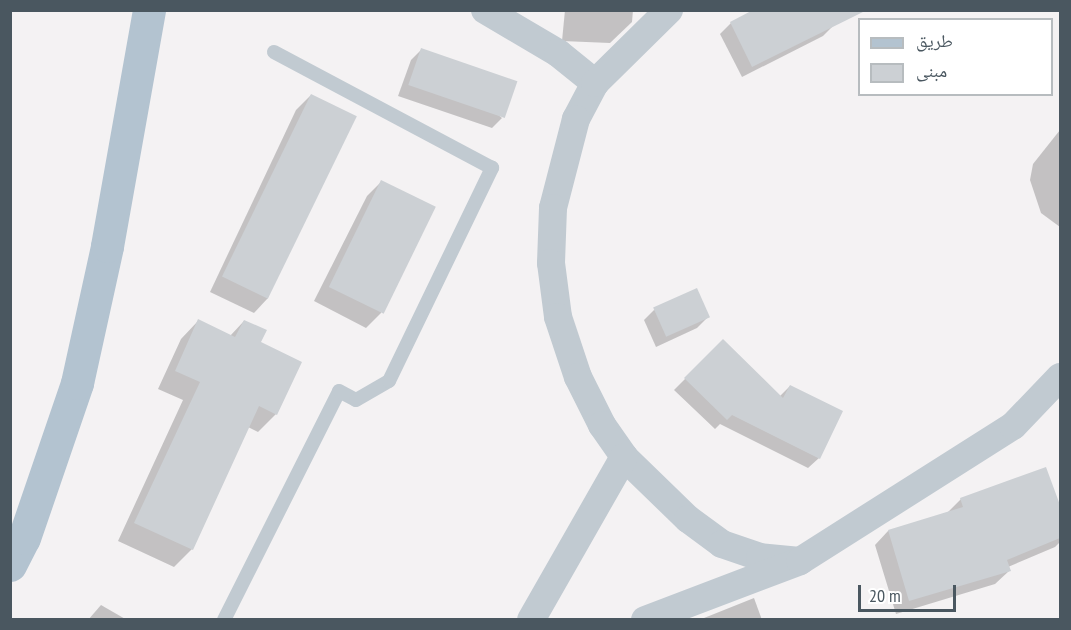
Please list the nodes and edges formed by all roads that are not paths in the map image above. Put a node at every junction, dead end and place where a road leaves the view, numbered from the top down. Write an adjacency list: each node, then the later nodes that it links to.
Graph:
1 (149, 10): 9 (main road)
2 (485, 10): 5 (street)
3 (669, 10): 5 (street)
4 (274, 52): 10 (lane)
5 (595, 83): 7 (street)
6 (1060, 377): 8 (street)
7 (624, 457): 8 (street); 11 (street)
8 (800, 561): 12 (street)
9 (10, 565)
10 (224, 620)
11 (531, 620)
12 (645, 620)

